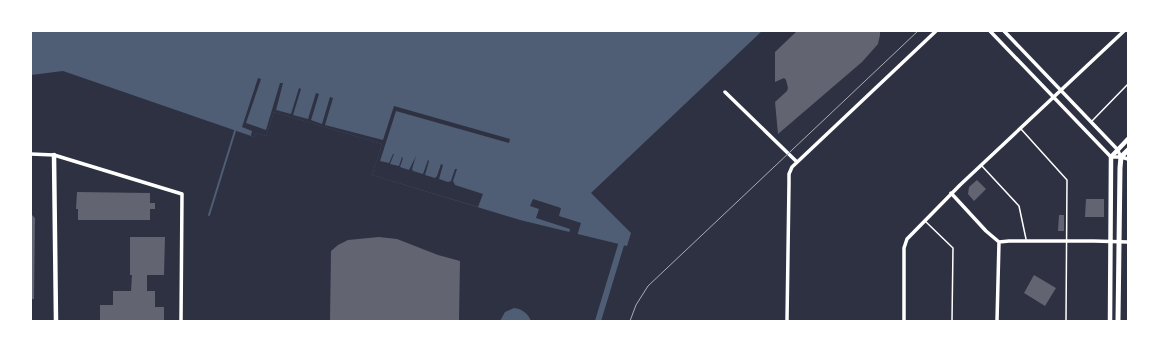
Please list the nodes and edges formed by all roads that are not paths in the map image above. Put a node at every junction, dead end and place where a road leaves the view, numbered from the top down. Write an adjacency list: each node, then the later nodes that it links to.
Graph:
1 (936, 31): 19 (street)
2 (990, 31): 8 (street)
3 (1004, 31): 6 (street)
4 (1124, 31): 6 (street)
5 (1128, 84): 9 (lane)
6 (1060, 91): 8 (street); 9 (street)
7 (725, 92): 19 (street)
8 (1053, 98): 10 (street); 16 (street)
9 (1091, 123): 12 (street)
10 (1019, 128): 20 (street); 24 (lane)
11 (1128, 139): 12 (street)
12 (1117, 149): 16 (street); 17 (street)
13 (1128, 150): 17 (main road)
14 (31, 154): 15 (street)
15 (54, 155): 29 (street); 30 (street)
16 (1111, 156): 17 (street); 25 (street)
17 (1121, 157): 18 (street); 27 (main road)
18 (1128, 159)
19 (797, 162): 31 (street)
20 (981, 165): 21 (street); 23 (lane)
21 (951, 193): 22 (street); 26 (street)
22 (925, 220): 32 (street); 33 (lane)
23 (1027, 241): 24 (street); 26 (street)
24 (1067, 241): 25 (street); 35 (lane)
25 (1109, 241): 27 (street); 36 (street)
26 (999, 242): 34 (street)
27 (1118, 242): 28 (street); 37 (main road)
28 (1128, 242)
29 (56, 321)
30 (181, 321)
31 (786, 321)
32 (904, 321)
33 (952, 321)
34 (997, 321)
35 (1066, 321)
36 (1110, 321)
37 (1118, 321)

